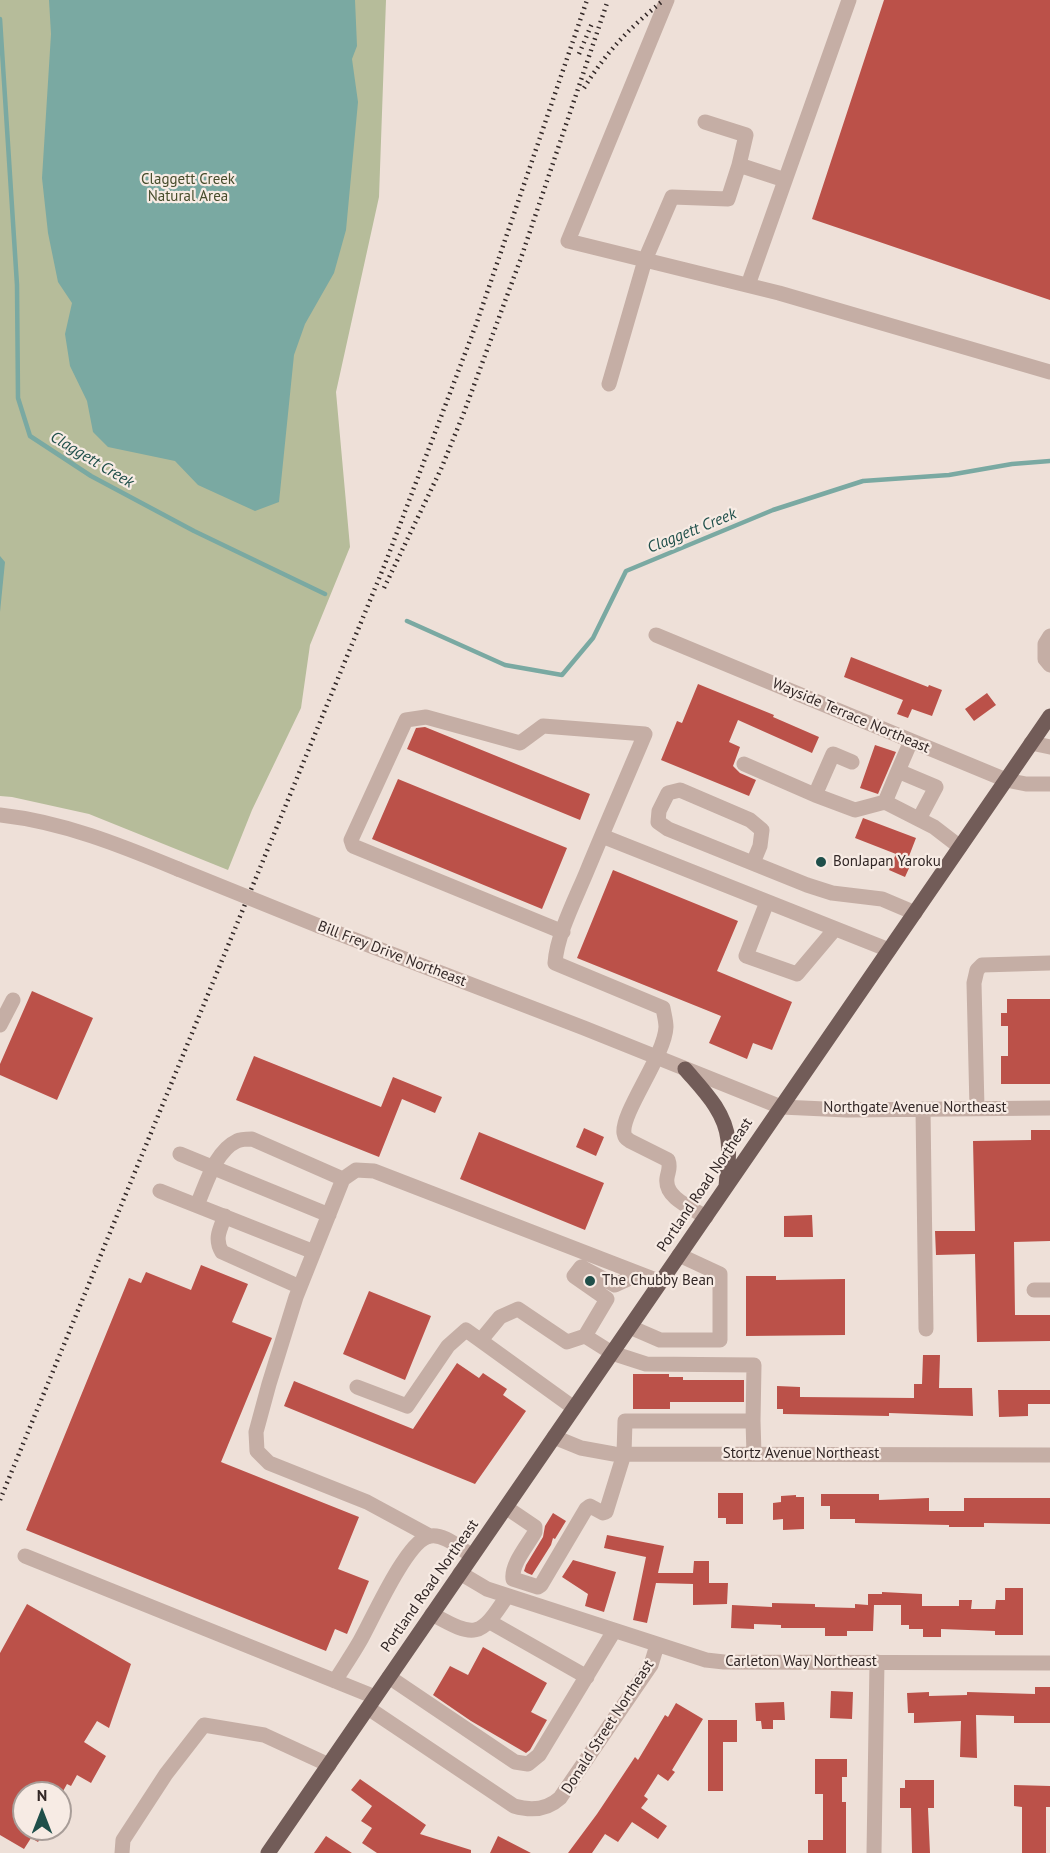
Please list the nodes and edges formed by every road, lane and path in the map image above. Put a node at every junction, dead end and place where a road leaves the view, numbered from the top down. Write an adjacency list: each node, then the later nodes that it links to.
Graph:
1 (667, 0): 6 (street)
2 (849, 0): 5 (street)
3 (705, 122): 4 (street)
4 (739, 165): 5 (street); 6 (street)
5 (785, 180): 7 (street)
6 (645, 260): 7 (street); 9 (street)
7 (748, 285): 8 (street)
8 (1050, 372)
9 (609, 384)
10 (656, 635): 14 (street, Wayside Terrace Northeast)
11 (1050, 636): 12 (street)
12 (1050, 665)
13 (1050, 716): 15 (main road, Portland Road Northeast)
14 (911, 741): 19 (street); 20 (street, Wayside Terrace Northeast)
15 (1031, 743): 16 (street); 20 (main road, Portland Road Northeast)
16 (1050, 747)
17 (852, 762): 22 (street)
18 (744, 764): 22 (street)
19 (898, 771): 23 (street); 25 (street)
20 (1006, 780): 21 (street, Wayside Terrace Northeast); 27 (main road, Portland Road Northeast)
21 (1050, 784)
22 (816, 795): 23 (street)
23 (885, 802): 25 (street)
24 (0, 815): 37 (street, Bill Frey Drive Northeast, bridge)
25 (919, 819): 27 (street)
26 (602, 836): 29 (street); 32 (street); 32 (street)
27 (960, 846): 30 (main road, Portland Road Northeast)
28 (753, 863): 28 (street); 30 (street)
29 (767, 902): 31 (street); 31 (street)
30 (915, 913): 33 (main road, Portland Road Northeast)
31 (835, 929): 33 (street)
32 (563, 932): 37 (street)
33 (889, 950): 39 (main road, Portland Road Northeast)
34 (1050, 963): 40 (street)
35 (13, 1000): 36 (street)
36 (0, 1025)
37 (656, 1057): 38 (street, Bill Frey Drive Northeast); 51 (street)
38 (685, 1069): 39 (street, Bill Frey Drive Northeast); 46 (main road)
39 (781, 1107): 42 (street, Northgate Avenue Northeast); 46 (main road, Portland Road Northeast)
40 (977, 1108): 41 (street, Northgate Avenue Northeast); 42 (street, Northgate Avenue Northeast)
41 (1050, 1108)
42 (923, 1109): 58 (street)
43 (180, 1154): 44 (street)
44 (213, 1168): 45 (street); 48 (street); 49 (street)
45 (343, 1179): 49 (street); 54 (street)
46 (726, 1187): 51 (main road, Portland Road Northeast)
47 (160, 1191): 48 (street)
48 (197, 1205): 50 (street)
49 (329, 1215): 52 (street)
50 (225, 1216): 52 (street); 56 (street)
51 (706, 1216): 53 (main road, Portland Road Northeast)
52 (314, 1252): 56 (street)
53 (679, 1255): 55 (main road, Portland Road Northeast); 57 (street)
54 (639, 1274): 55 (street); 59 (street)
55 (661, 1282): 57 (main road, Portland Road Northeast)
56 (300, 1287): 70 (street)
57 (630, 1327): 61 (main road, Portland Road Northeast)
58 (926, 1329)
59 (585, 1336): 60 (street); 61 (street)
60 (481, 1340): 62 (street); 63 (street)
61 (612, 1353): 63 (main road, Portland Road Northeast); 64 (street)
62 (357, 1387)
63 (574, 1408): 65 (main road, Portland Road Northeast)
64 (753, 1420): 66 (street); 67 (street)
65 (554, 1437): 66 (street, Stortz Avenue Northeast); 69 (main road, Portland Road Northeast)
66 (624, 1454): 67 (street, Stortz Avenue Northeast); 74 (street)
67 (754, 1454): 68 (street, Stortz Avenue Northeast)
68 (1050, 1455)
69 (507, 1508): 72 (main road, Portland Road Northeast); 74 (street)
70 (428, 1536): 72 (street); 84 (street)
71 (25, 1556): 84 (street, Donald Street Northeast)
72 (472, 1556): 73 (main road, Portland Road Northeast)
73 (460, 1573): 75 (street, Carleton Way Northeast); 76 (main road, Portland Road Northeast)
74 (531, 1586): 75 (street)
75 (514, 1598): 77 (street); 78 (street, Carleton Way Northeast)
76 (432, 1614): 77 (street); 82 (main road, Portland Road Northeast)
77 (490, 1622): 83 (street)
78 (614, 1631): 79 (street, Carleton Way Northeast); 83 (street)
79 (657, 1645): 80 (street, Carleton Way Northeast); 85 (street, Donald Street Northeast)
80 (878, 1662): 81 (street, Carleton Way Northeast); 89 (street)
81 (1050, 1663)
82 (389, 1677): 83 (street); 85 (main road, Portland Road Northeast)
83 (587, 1677)
84 (335, 1681): 85 (street, Donald Street Northeast)
85 (372, 1702): 86 (main road, Portland Road Northeast)
86 (329, 1765): 87 (street); 88 (main road, Portland Road Northeast)
87 (122, 1853)
88 (268, 1853)
89 (874, 1853)

